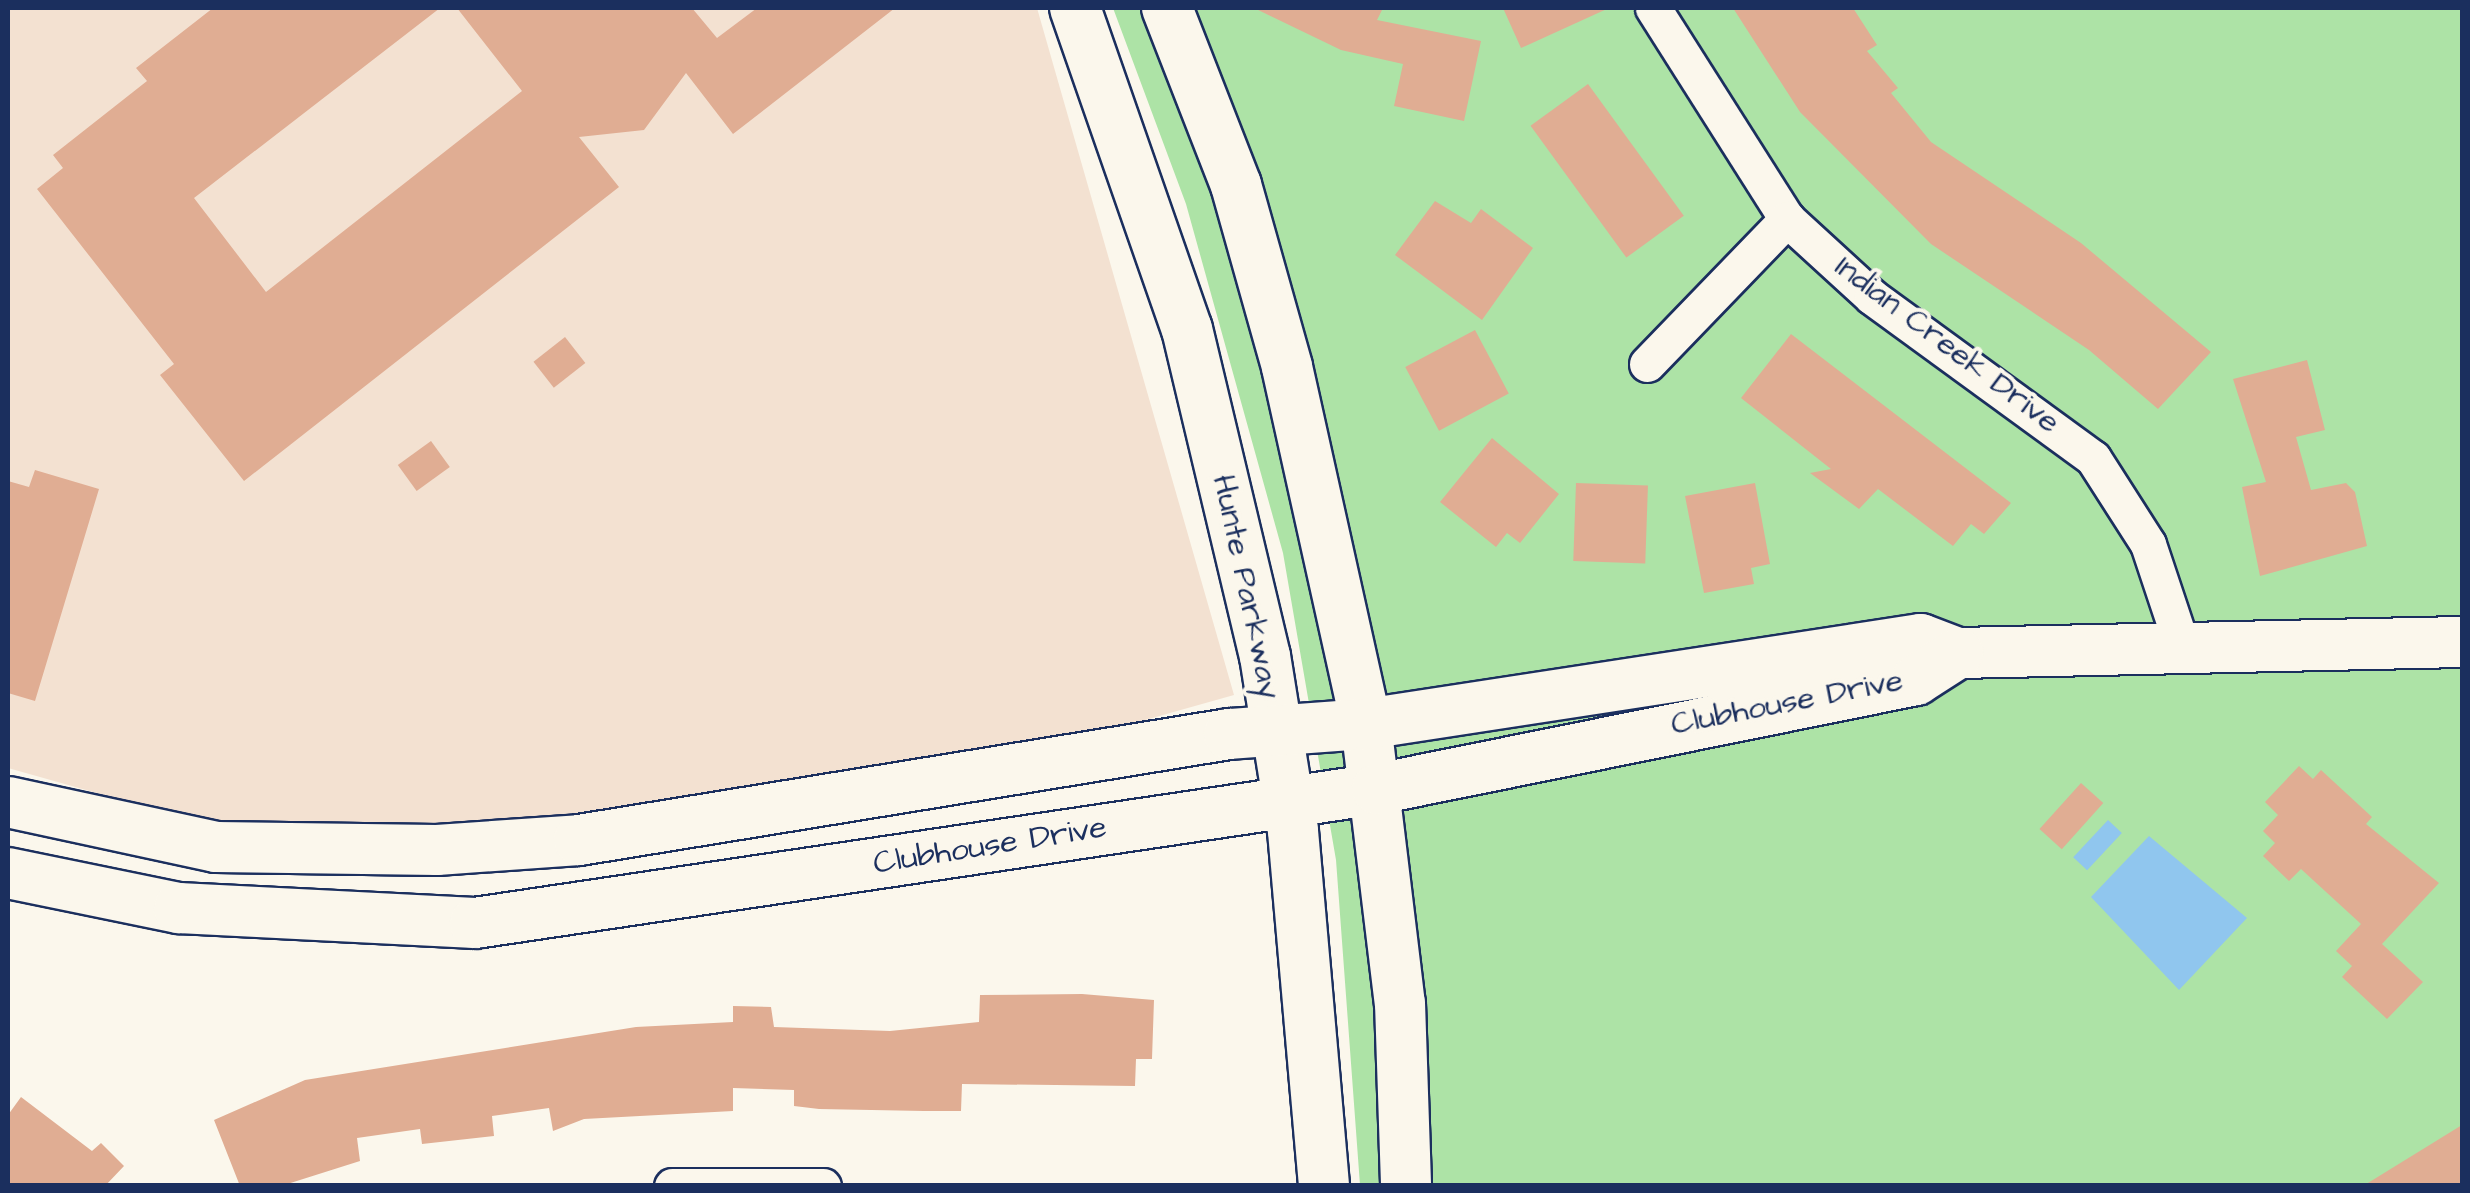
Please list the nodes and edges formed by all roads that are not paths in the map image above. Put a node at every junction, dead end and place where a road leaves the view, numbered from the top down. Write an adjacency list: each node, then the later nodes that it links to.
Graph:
1 (1075, 8): 10 (street, Hunte Parkway)
2 (1167, 8): 9 (street)
3 (1654, 8): 4 (street, Indian Creek Drive)
4 (1787, 219): 5 (street); 7 (street, Indian Creek Drive)
5 (1648, 364)
6 (2462, 642): 7 (street, Clubhouse Drive)
7 (2182, 646): 8 (street, Clubhouse Drive)
8 (1958, 652): 9 (street, Clubhouse Drive); 11 (street, Clubhouse Drive)
9 (1366, 724): 10 (street, Clubhouse Drive); 11 (street)
10 (1276, 734): 12 (street, Hunte Parkway); 13 (street, Clubhouse Drive)
11 (1376, 789): 12 (street, Clubhouse Drive); 18 (street)
12 (1288, 799): 14 (street, Clubhouse Drive); 17 (street, Hunte Parkway)
13 (8, 802)
14 (8, 873)
15 (672, 1186): 16 (street)
16 (822, 1186)
17 (1324, 1186)
18 (1406, 1186)

